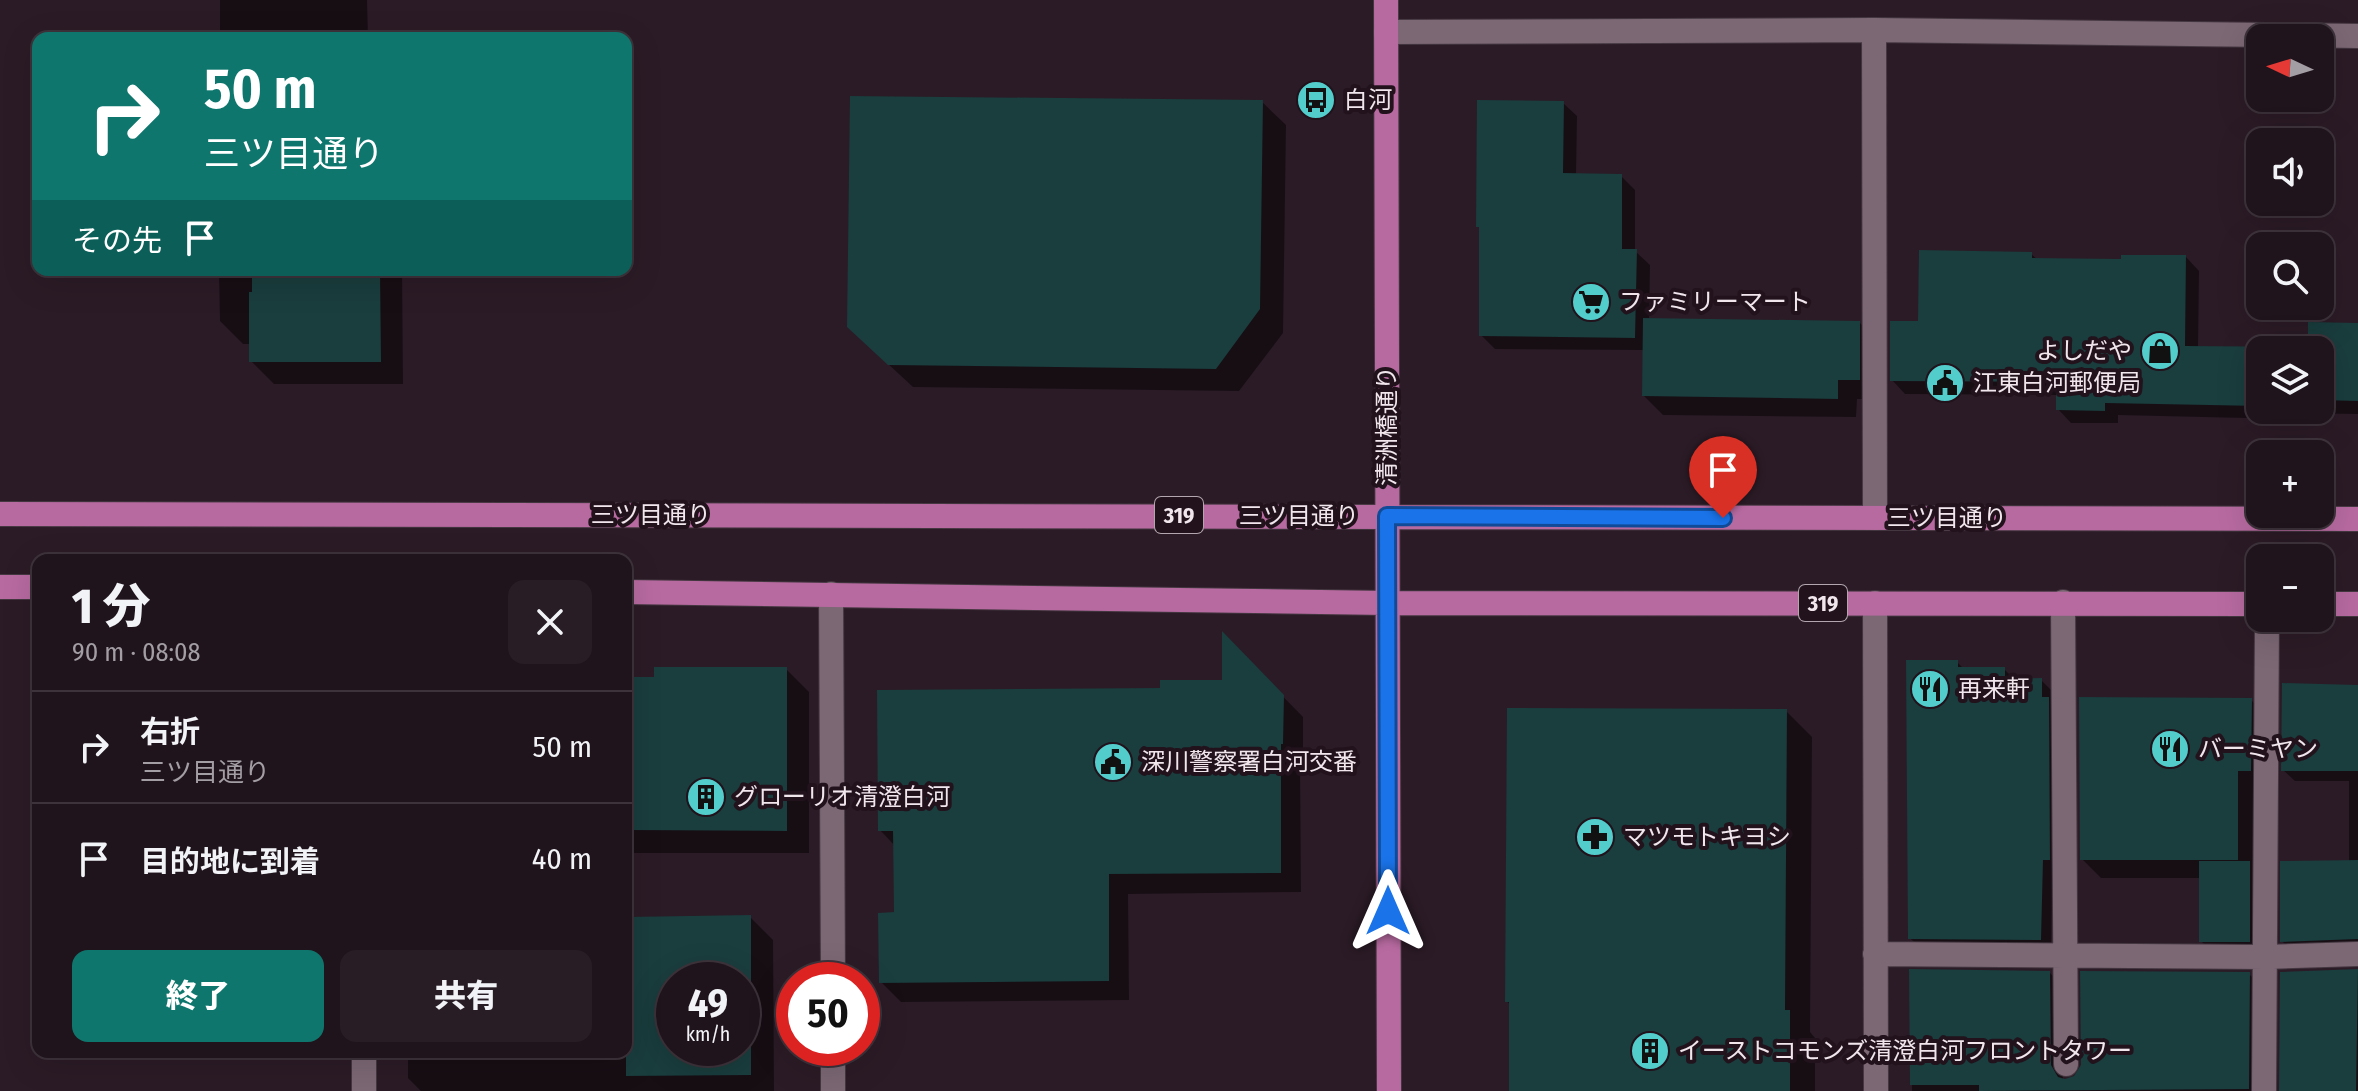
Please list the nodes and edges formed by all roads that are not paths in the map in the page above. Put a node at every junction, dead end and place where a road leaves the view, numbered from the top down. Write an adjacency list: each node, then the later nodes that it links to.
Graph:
1 (1386, 0): 3 (main road, 清洲橋通り)
2 (1874, 30): 3 (street); 4 (street); 7 (street)
3 (1386, 32): 6 (main road, 清洲橋通り)
4 (2358, 36)
5 (0, 514): 6 (main road, 三ツ目通り / 319)
6 (1387, 516): 7 (main road, 三ツ目通り / 319); 14 (main road, 清洲橋通り)
7 (1875, 518): 8 (main road, 三ツ目通り / 319)
8 (2358, 519)
9 (0, 587): 10 (main road)
10 (32, 587)
11 (632, 592): 12 (main road, 319)
12 (831, 594): 14 (main road, 319); 24 (street)
13 (2063, 602): 15 (main road, 319); 16 (main road, 319); 22 (street)
14 (1387, 603): 15 (main road, 319); 30 (main road, 清洲橋通り)
15 (1875, 603): 20 (street)
16 (2246, 604)
17 (2334, 604): 18 (main road)
18 (2358, 604)
19 (2267, 632): 23 (street)
20 (1875, 954): 22 (street); 31 (street)
21 (2358, 954): 23 (street)
22 (2066, 956): 23 (street); 26 (street)
23 (2265, 957): 32 (street)
24 (833, 962)
25 (364, 1058): 28 (street)
26 (2066, 1064)
27 (833, 1066): 29 (street)
28 (364, 1091)
29 (833, 1091)
30 (1389, 1091)
31 (1876, 1091)
32 (2264, 1091)

